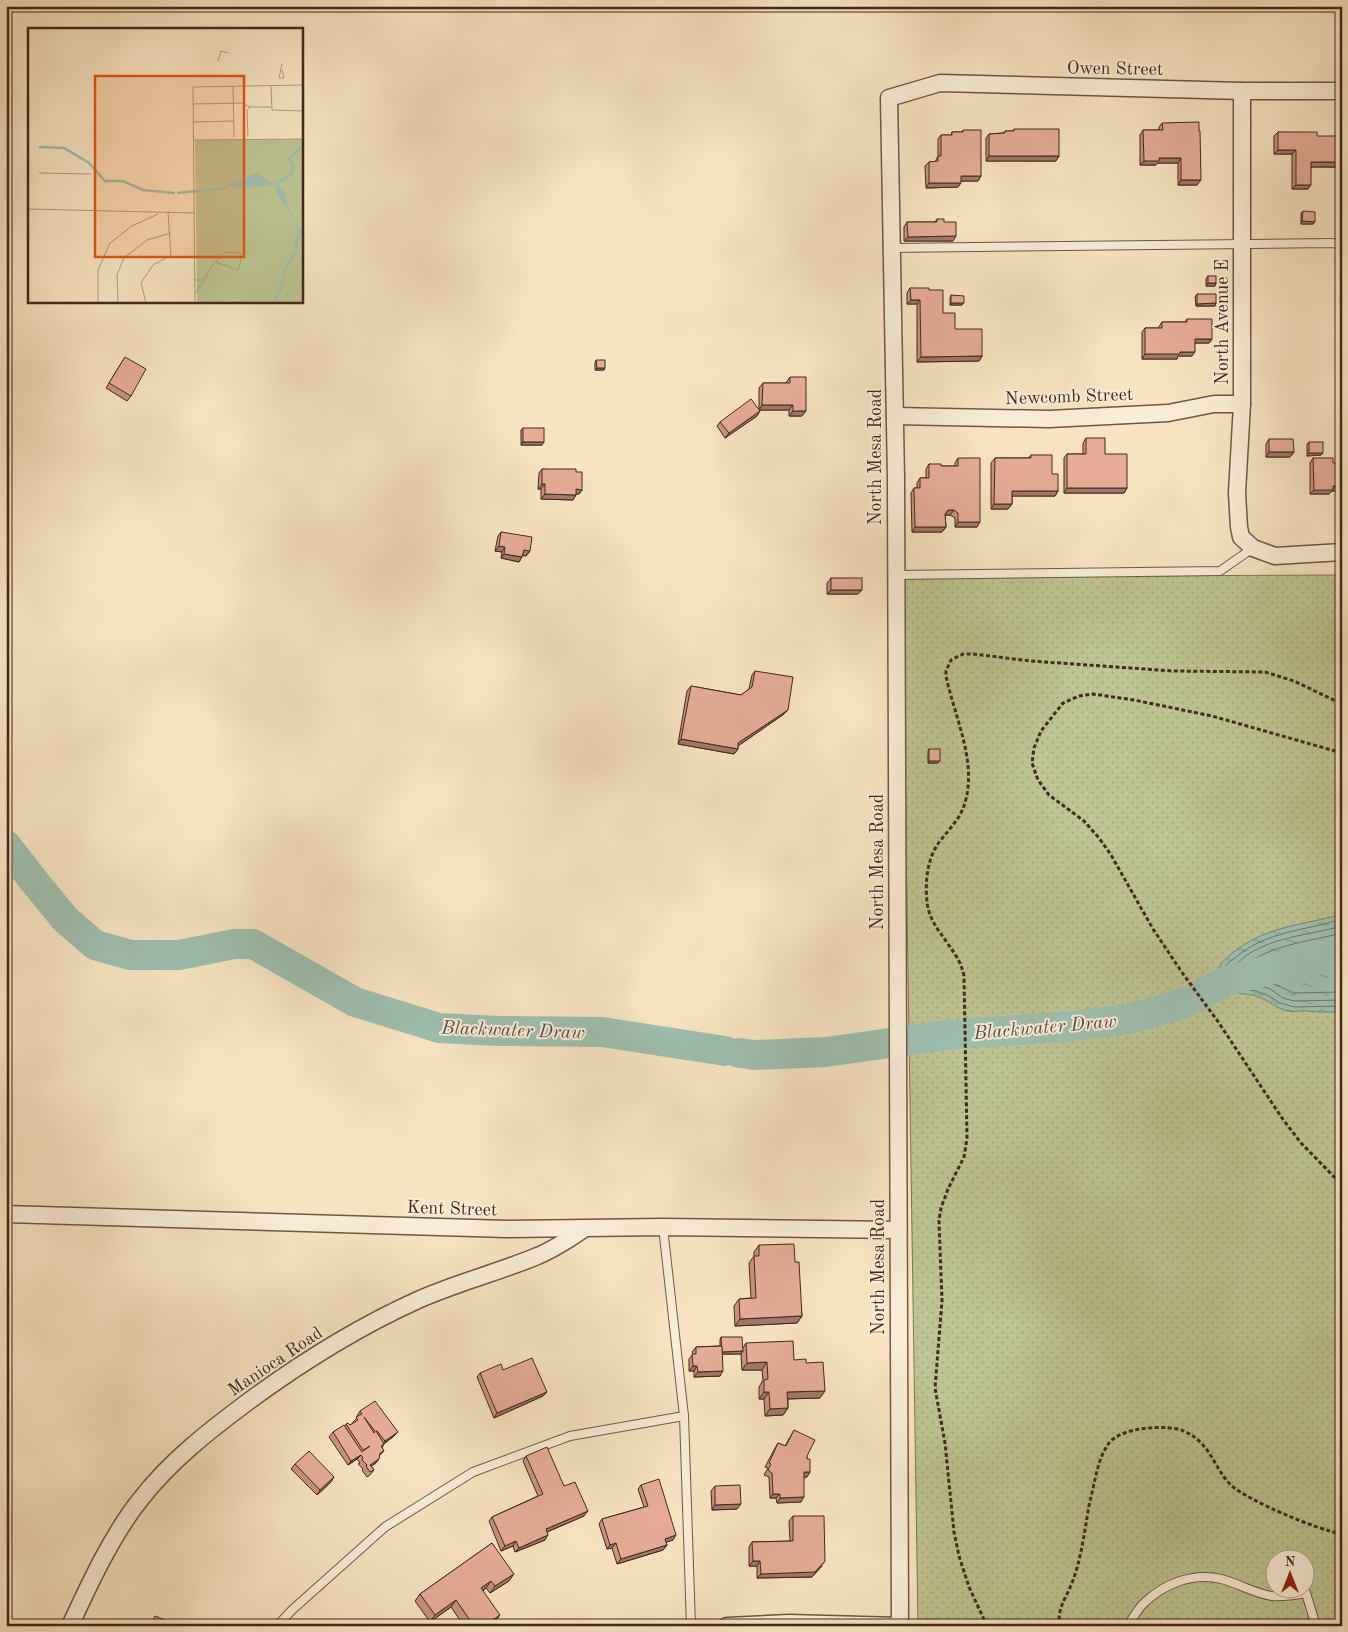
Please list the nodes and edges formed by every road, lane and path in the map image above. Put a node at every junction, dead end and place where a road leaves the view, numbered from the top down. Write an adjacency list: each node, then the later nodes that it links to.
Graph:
1 (1242, 91): 2 (street, Owen Street); 3 (street, Owen Street); 4 (street, North Avenue E)
2 (1342, 91)
3 (889, 98): 6 (street, North Mesa Road)
4 (1242, 244): 5 (lane); 6 (lane); 7 (street, North Avenue E)
5 (1342, 244)
6 (892, 248): 8 (street, North Mesa Road)
7 (1242, 404): 8 (street, Newcomb Street); 9 (street, North Avenue E)
8 (895, 416): 11 (street, North Mesa Road)
9 (1253, 548): 10 (street); 11 (lane)
10 (1342, 552)
11 (895, 575): 18 (street, North Mesa Road)
12 (1342, 704): 26 (path)
13 (1342, 753): 14 (path)
14 (1342, 1185)
15 (6, 1214): 17 (street, Kent Street)
16 (663, 1227): 17 (street, Kent Street); 18 (street, Kent Street); 19 (lane)
17 (584, 1229): 21 (street, Manioca Road)
18 (897, 1230): 25 (street, North Mesa Road)
19 (684, 1416): 22 (lane); 23 (lane)
20 (1342, 1534): 27 (path)
21 (70, 1626)
22 (277, 1626)
23 (691, 1626)
24 (727, 1626): 25 (street)
25 (900, 1626)
26 (987, 1626)
27 (1060, 1626)
28 (1127, 1626): 29 (lane)
29 (1316, 1626)

